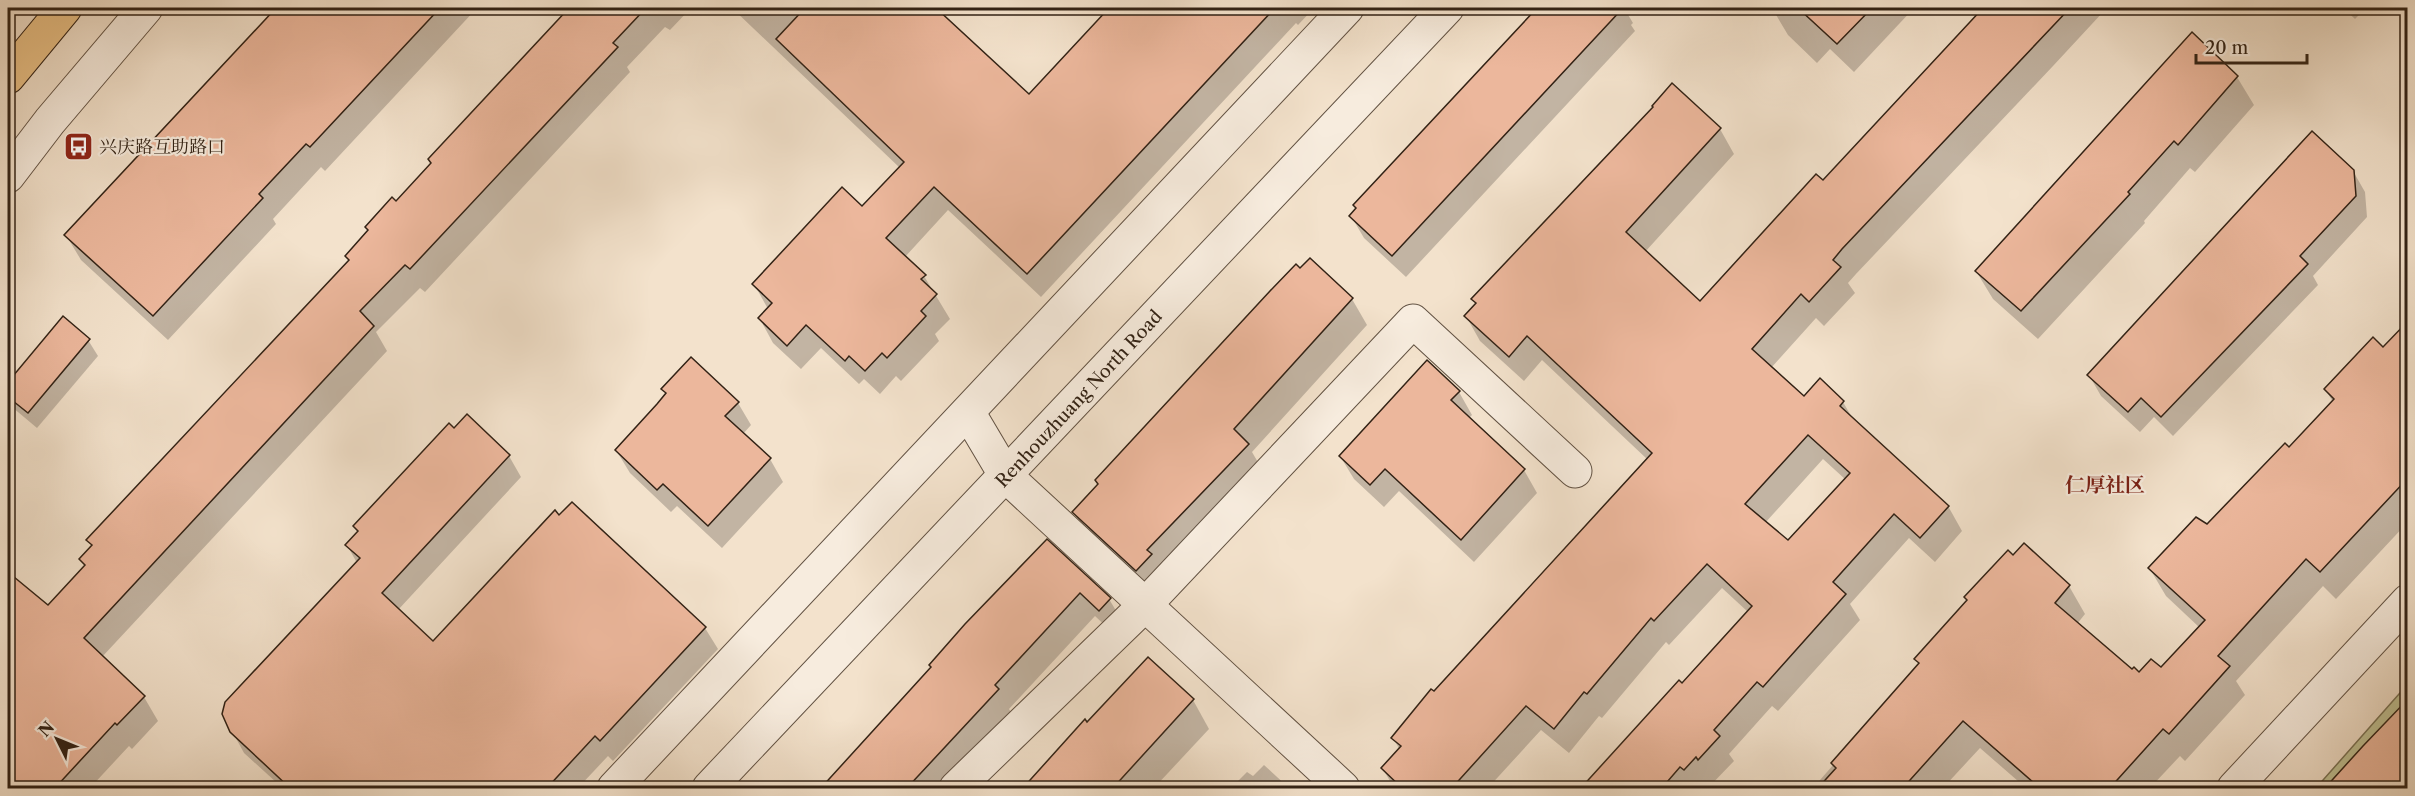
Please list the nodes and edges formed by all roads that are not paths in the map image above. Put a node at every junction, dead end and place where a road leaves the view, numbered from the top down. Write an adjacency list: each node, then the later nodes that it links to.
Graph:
1 (65, 8): 5 (main road)
2 (146, 8): 6 (street)
3 (1347, 8): 7 (street)
4 (1447, 8): 9 (street, Renhouzhuang North Road)
5 (8, 77)
6 (8, 176)
7 (968, 412): 9 (street); 12 (street)
8 (1575, 471): 11 (street)
9 (1006, 476): 11 (street); 13 (street, Renhouzhuang North Road)
10 (2408, 601): 16 (street)
11 (1145, 605): 14 (street); 15 (street)
12 (614, 789)
13 (709, 789)
14 (956, 789)
15 (1343, 789)
16 (2234, 789)

